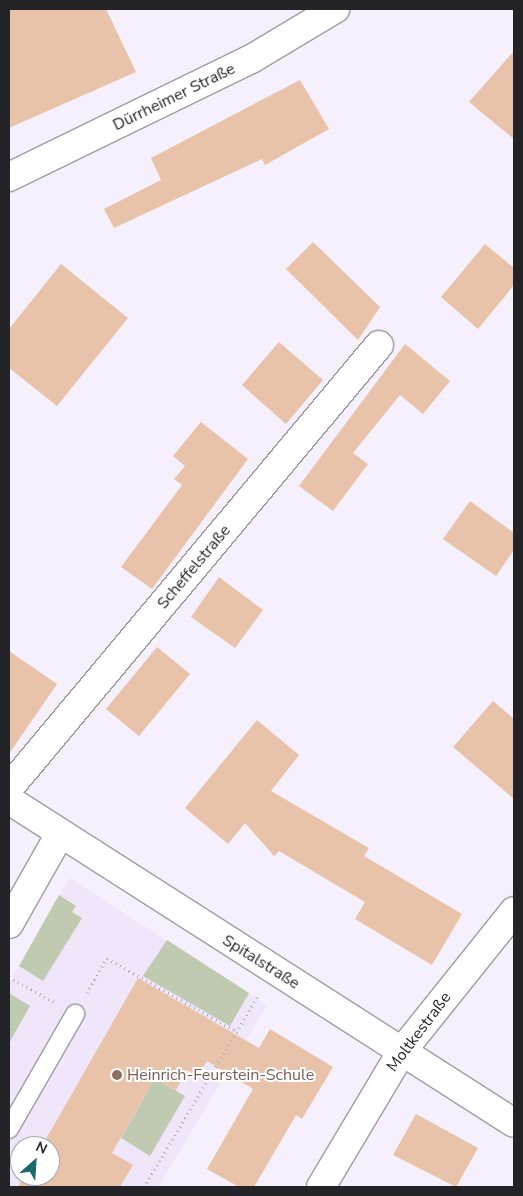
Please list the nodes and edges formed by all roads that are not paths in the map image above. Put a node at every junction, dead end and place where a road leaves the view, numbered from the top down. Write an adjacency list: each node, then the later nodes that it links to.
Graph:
1 (335, 9): 2 (street, Dürrheimer Straße)
2 (9, 177)
3 (379, 345): 4 (street, Scheffelstraße)
4 (9, 788)
5 (9, 800): 6 (street, Spitalstraße)
6 (60, 834): 8 (street); 10 (street, Spitalstraße)
7 (514, 912): 10 (street, Moltkestraße)
8 (9, 924)
9 (75, 1014): 12 (lane)
10 (402, 1050): 11 (street, Spitalstraße); 13 (street, Moltkestraße)
11 (514, 1123)
12 (9, 1130)
13 (321, 1187)

